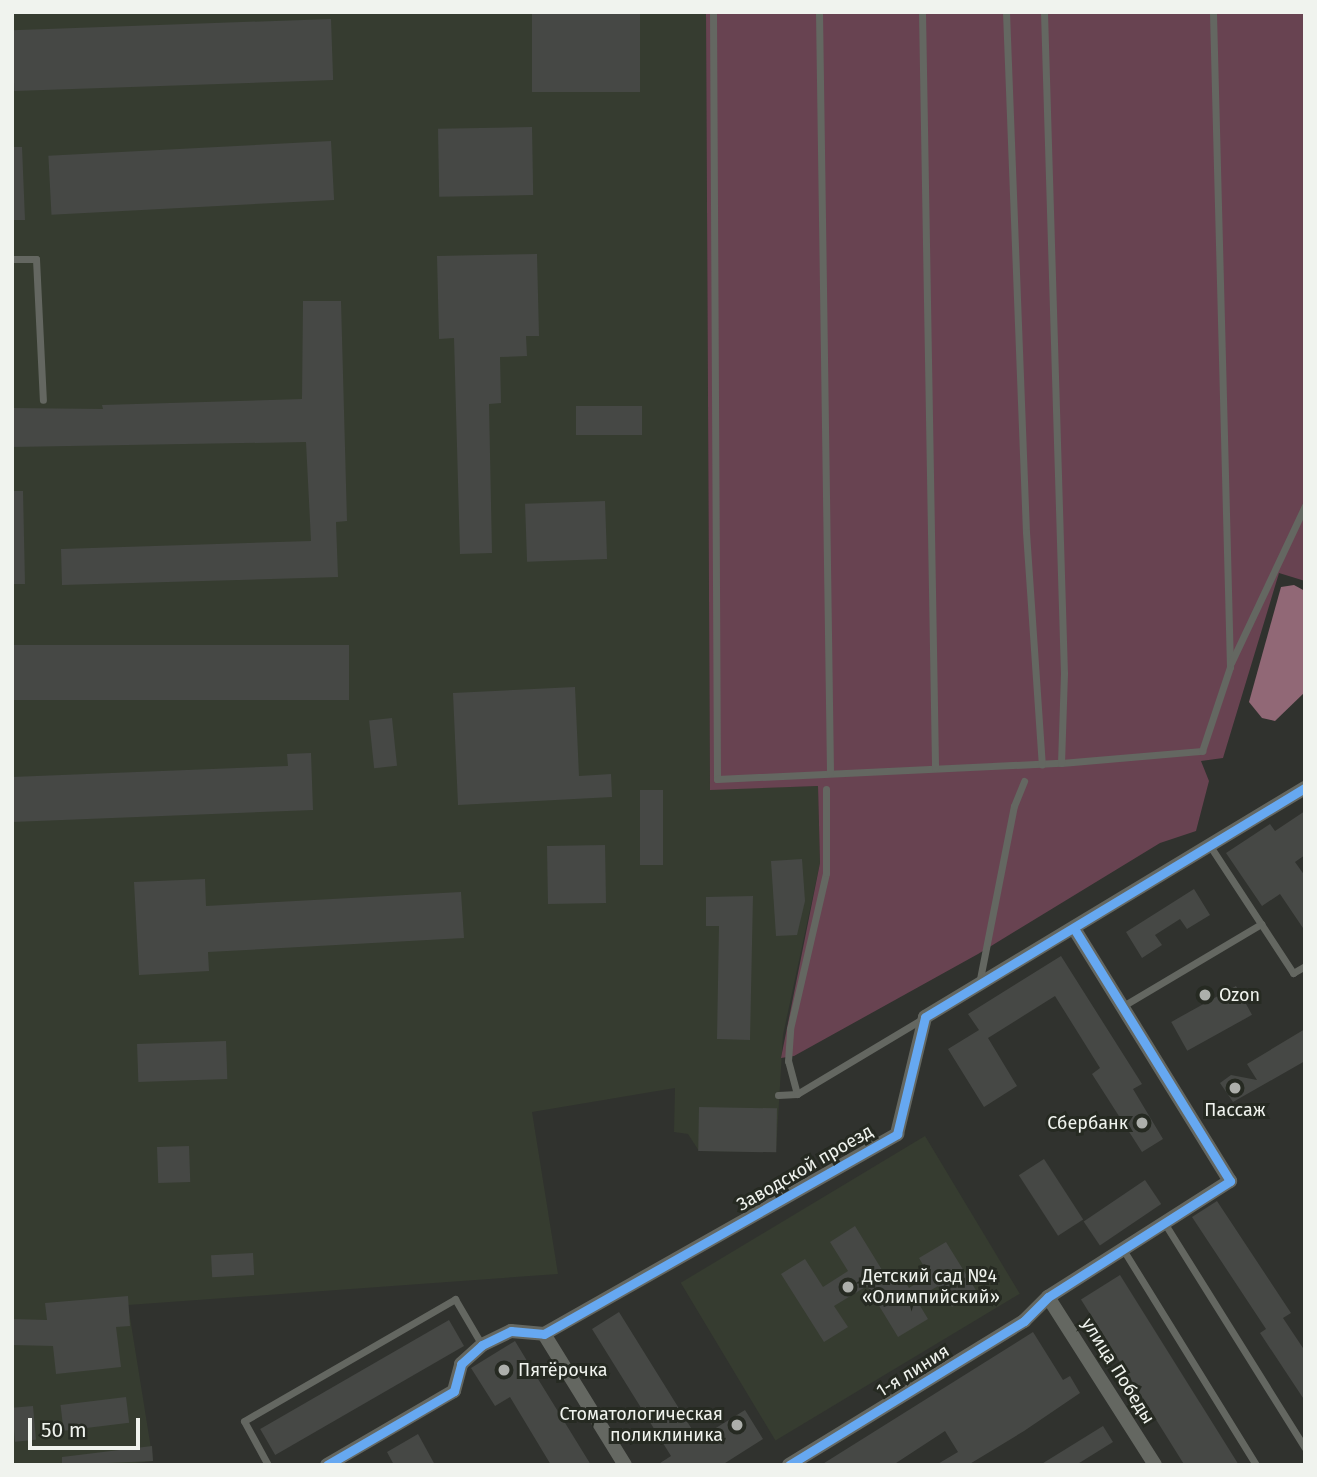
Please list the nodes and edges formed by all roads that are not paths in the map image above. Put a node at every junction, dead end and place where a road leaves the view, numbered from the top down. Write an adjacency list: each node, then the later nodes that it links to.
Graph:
1 (713, 12): 14 (lane)
2 (819, 12): 14 (lane)
3 (922, 12): 13 (lane)
4 (1006, 12): 12 (lane)
5 (1044, 12): 11 (lane)
6 (1213, 12): 10 (lane)
7 (12, 259): 8 (lane)
8 (43, 400)
9 (1305, 506): 10 (lane)
10 (1230, 667): 11 (lane)
11 (1061, 763): 12 (lane)
12 (1042, 764): 13 (lane)
13 (935, 768): 14 (lane)
14 (830, 773)
15 (1024, 781): 22 (lane)
16 (1305, 788): 18 (street)
17 (826, 789): 25 (lane)
18 (1210, 846): 19 (lane); 20 (street)
19 (1261, 924): 21 (lane); 23 (lane)
20 (1074, 928): 22 (street); 23 (street)
21 (1305, 966)
22 (979, 985): 24 (street)
23 (1122, 1007): 27 (street, 1-я линия)
24 (925, 1017): 25 (lane); 30 (street, Заводской проезд)
25 (797, 1094): 26 (lane)
26 (778, 1095)
27 (1165, 1224): 28 (street, 1-я линия); 32 (lane)
28 (1124, 1251): 29 (street, 1-я линия); 38 (lane)
29 (1048, 1297): 36 (street, 1-я линия); 37 (street, улица Победы)
30 (544, 1334): 31 (street); 35 (street)
31 (482, 1345): 33 (lane); 34 (street)
32 (1305, 1448)
33 (268, 1465)
34 (327, 1465)
35 (625, 1465)
36 (789, 1465)
37 (1155, 1465)
38 (1256, 1465)

